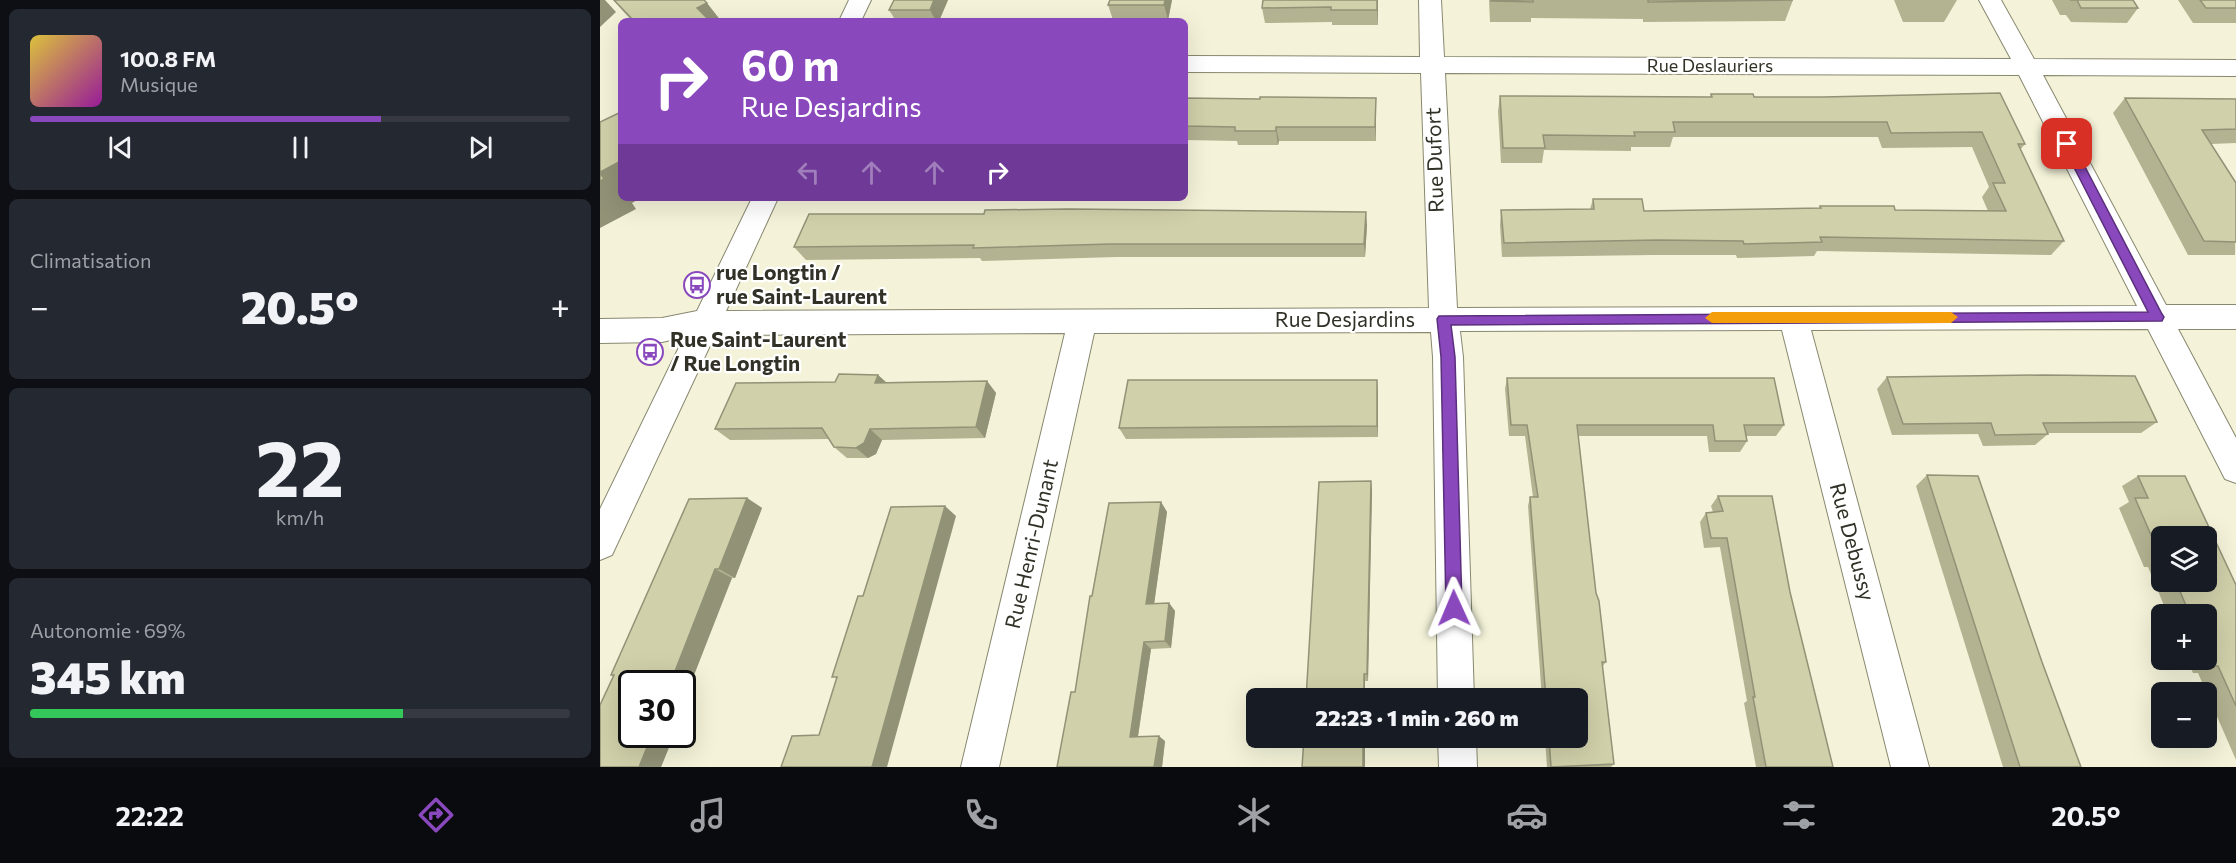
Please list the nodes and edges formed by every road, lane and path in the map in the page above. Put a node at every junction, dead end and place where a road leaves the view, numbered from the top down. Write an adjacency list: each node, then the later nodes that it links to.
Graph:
1 (860, 0): 4 (street)
2 (1430, 0): 6 (street, Rue Dufort)
3 (1990, 0): 7 (street)
4 (851, 18)
5 (1188, 64): 6 (street, Rue Deslauriers)
6 (1431, 65): 7 (street, Rue Deslauriers); 13 (street, Rue Dufort)
7 (2027, 68): 8 (street, Rue Deslauriers); 11 (street)
8 (2236, 68)
9 (764, 201): 15 (street)
10 (1793, 317): 11 (street, Rue Desjardins); 13 (street, Rue Desjardins); 23 (street, Rue Debussy)
11 (2157, 317): 12 (street, Rue Desjardins); 17 (street)
12 (2236, 317)
13 (1443, 319): 14 (street, Rue Desjardins); 19 (street)
14 (1082, 321): 15 (street, Rue Desjardins); 21 (street, Rue Henri-Dunant)
15 (705, 323): 16 (street, Rue Desjardins); 18 (street)
16 (600, 331)
17 (2236, 469)
18 (600, 543)
19 (1456, 688)
20 (1457, 748): 22 (street)
21 (980, 767)
22 (1458, 767)
23 (1910, 767)

